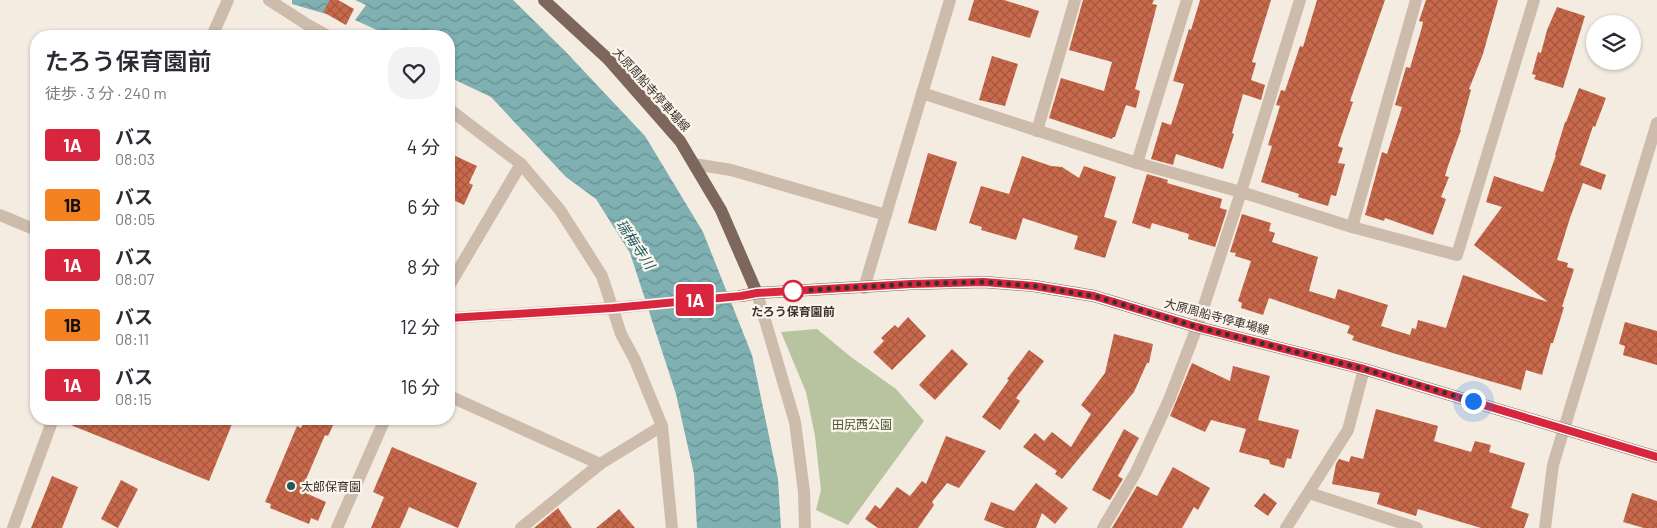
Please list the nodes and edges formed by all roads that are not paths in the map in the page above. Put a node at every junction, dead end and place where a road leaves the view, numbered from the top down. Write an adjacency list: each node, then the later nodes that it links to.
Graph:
1 (228, 0): 10 (street)
2 (269, 0): 11 (street)
3 (544, 0): 18 (main road, 大原周船寺停車場線)
4 (950, 0): 12 (street)
5 (1075, 0): 15 (street)
6 (1186, 0): 16 (street)
7 (1300, 0): 19 (street)
8 (1416, 0): 22 (street)
9 (1534, 0): 22 (street)
10 (215, 30)
11 (317, 30)
12 (922, 93): 15 (street); 21 (street)
13 (455, 114): 17 (street)
14 (1657, 123): 36 (street)
15 (1037, 131): 16 (street)
16 (1137, 163): 19 (street)
17 (521, 164): 24 (street); 28 (street)
18 (694, 164): 21 (street); 26 (main road, 大原周船寺停車場線)
19 (1241, 192): 22 (street); 30 (street)
20 (0, 215): 23 (street)
21 (886, 215): 25 (street)
22 (1352, 227)
23 (30, 228)
24 (455, 276)
25 (864, 288): 26 (main road, 大原周船寺停車場線); 30 (main road, 大原周船寺停車場線)
26 (757, 293): 27 (main road, 大原周船寺停車場線); 44 (street)
27 (741, 296): 28 (street)
28 (613, 308): 29 (street); 35 (street)
29 (455, 318)
30 (1197, 327): 31 (main road, 大原周船寺停車場線); 45 (street)
31 (1364, 369): 36 (main road, 大原周船寺停車場線); 39 (street)
32 (455, 399): 38 (street)
33 (51, 425): 40 (street)
34 (382, 425): 41 (street)
35 (662, 426): 38 (street); 43 (street)
36 (1564, 428): 37 (main road, 大原周船寺停車場線); 48 (street)
37 (1657, 457)
38 (600, 464): 42 (street)
39 (1308, 493): 46 (street); 47 (street)
40 (13, 528)
41 (338, 528)
42 (521, 528)
43 (672, 528)
44 (805, 528)
45 (1102, 528)
46 (1286, 528)
47 (1417, 528)
48 (1545, 528)

